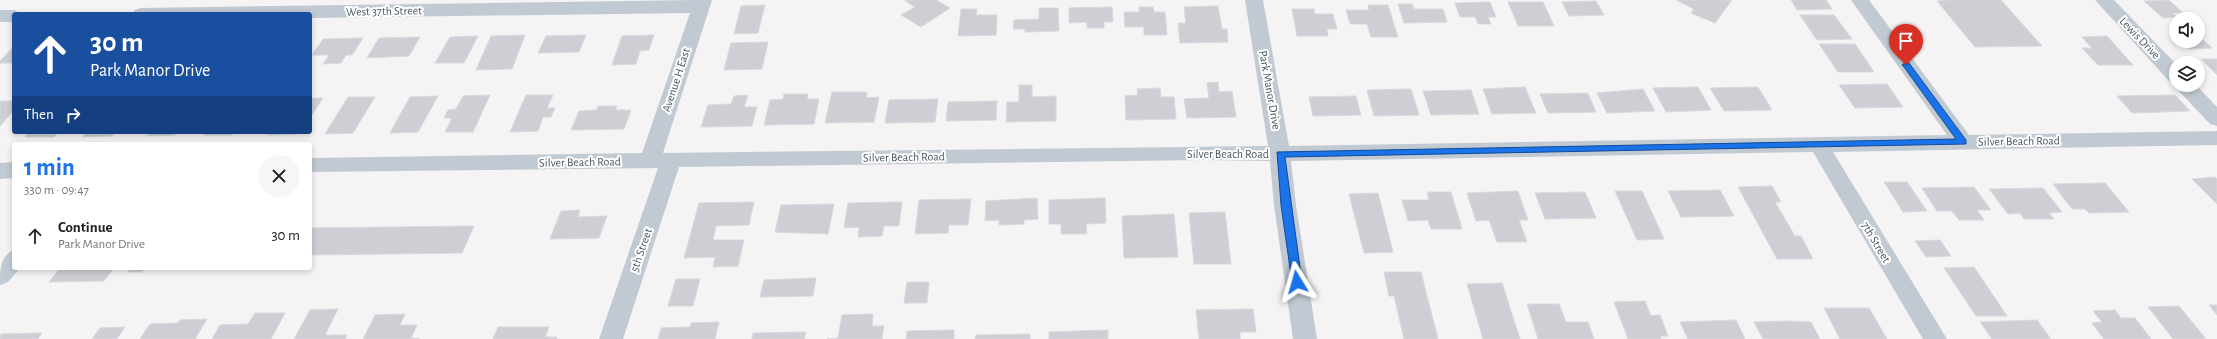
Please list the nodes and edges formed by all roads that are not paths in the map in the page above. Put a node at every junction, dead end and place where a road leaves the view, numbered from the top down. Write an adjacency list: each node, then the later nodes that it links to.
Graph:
1 (1254, 0): 15 (street, Park Manor Drive)
2 (1860, 0): 13 (street)
3 (2104, 0): 9 (street, Lewis Drive)
4 (701, 4): 5 (street, West 37th Street); 16 (street, Avenue H East)
5 (509, 5): 6 (street, West 37th Street)
6 (223, 12)
7 (0, 16): 8 (street)
8 (12, 16)
9 (2169, 69)
10 (2192, 92): 11 (street)
11 (2217, 119)
12 (2217, 138): 13 (street, Silver Beach Road)
13 (1963, 142): 14 (street, Silver Beach Road)
14 (1818, 144): 15 (street, Silver Beach Road); 24 (street, 7th Street)
15 (1280, 154): 16 (street, Silver Beach Road); 23 (street, Park Manor Drive)
16 (660, 161): 17 (street, Silver Beach Road); 22 (street, 5th Street)
17 (312, 165)
18 (12, 170): 19 (street)
19 (0, 171)
20 (12, 261): 21 (street)
21 (0, 276)
22 (611, 339)
23 (1305, 339)
24 (1935, 339)

